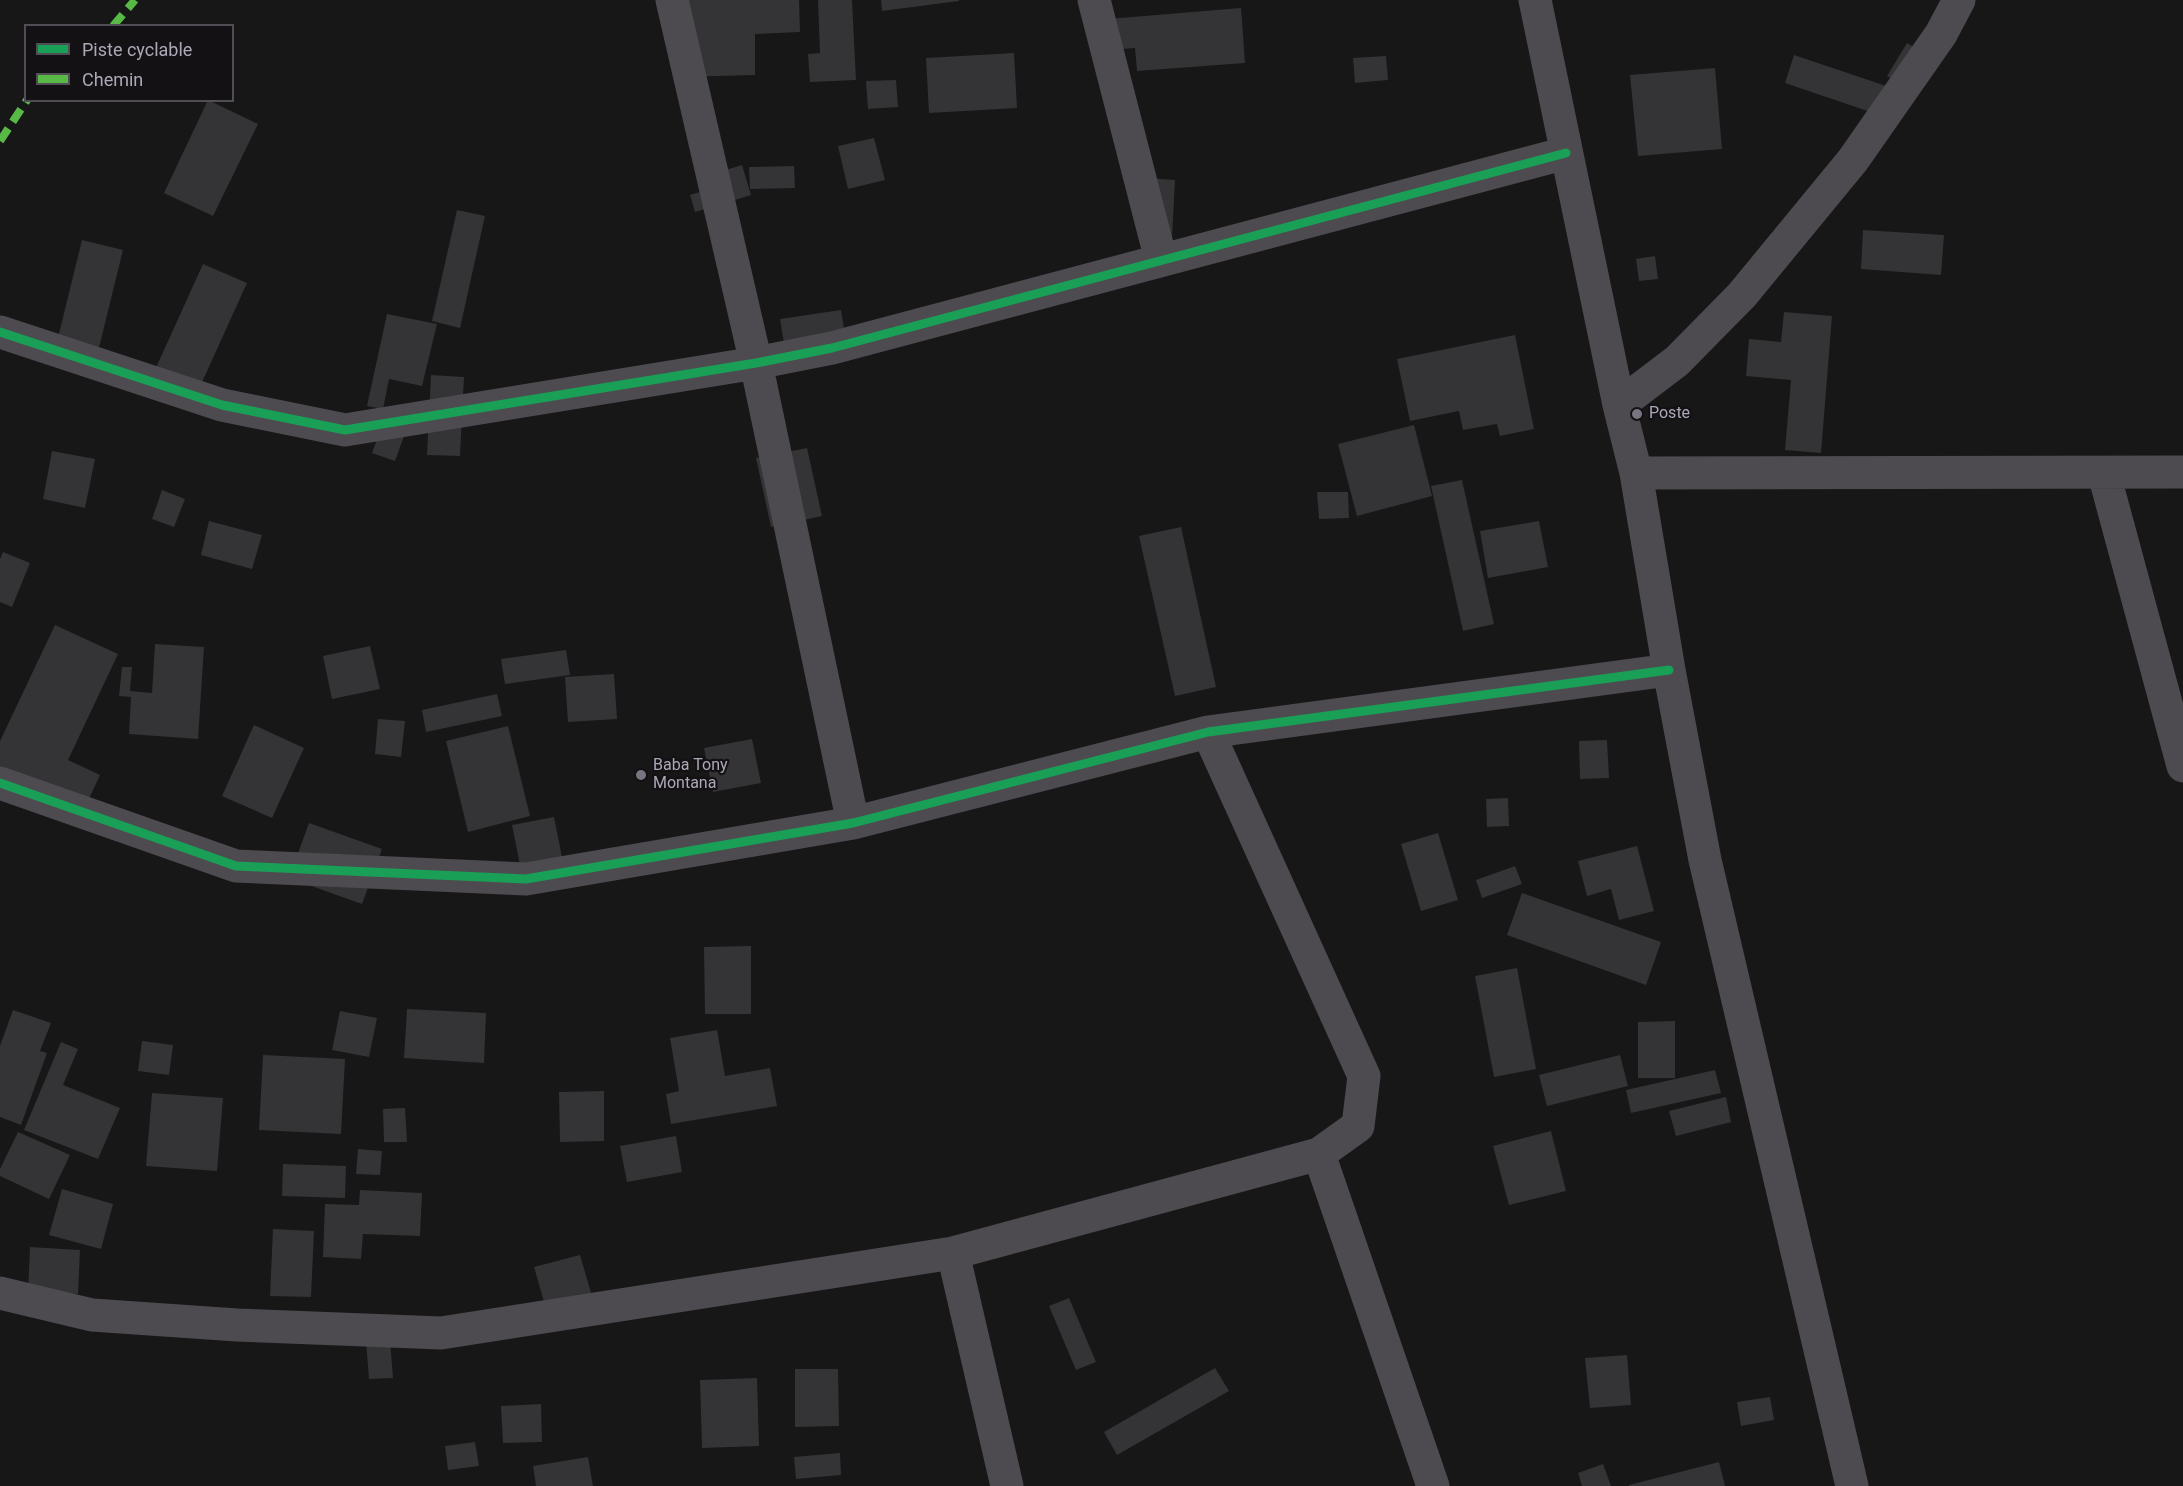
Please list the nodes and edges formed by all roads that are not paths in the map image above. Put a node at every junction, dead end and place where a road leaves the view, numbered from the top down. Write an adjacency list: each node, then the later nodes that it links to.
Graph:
1 (672, 0): 8 (street)
2 (1094, 0): 6 (street)
3 (1535, 0): 5 (street)
4 (1959, 0): 9 (street)
5 (1566, 153): 6 (street); 9 (street)
6 (1161, 260): 8 (street)
7 (0, 332): 8 (street)
8 (756, 363): 17 (street)
9 (1619, 405): 11 (street)
10 (2183, 472): 12 (street)
11 (1636, 473): 12 (street); 13 (street)
12 (2104, 474): 15 (street)
13 (1669, 670): 14 (street); 23 (street)
14 (1208, 732): 17 (street); 18 (street)
15 (2183, 766)
16 (0, 783): 17 (street)
17 (854, 823)
18 (1319, 1154): 19 (street); 22 (street)
19 (953, 1253): 20 (street); 21 (street)
20 (0, 1293)
21 (1006, 1486)
22 (1433, 1486)
23 (1852, 1486)

